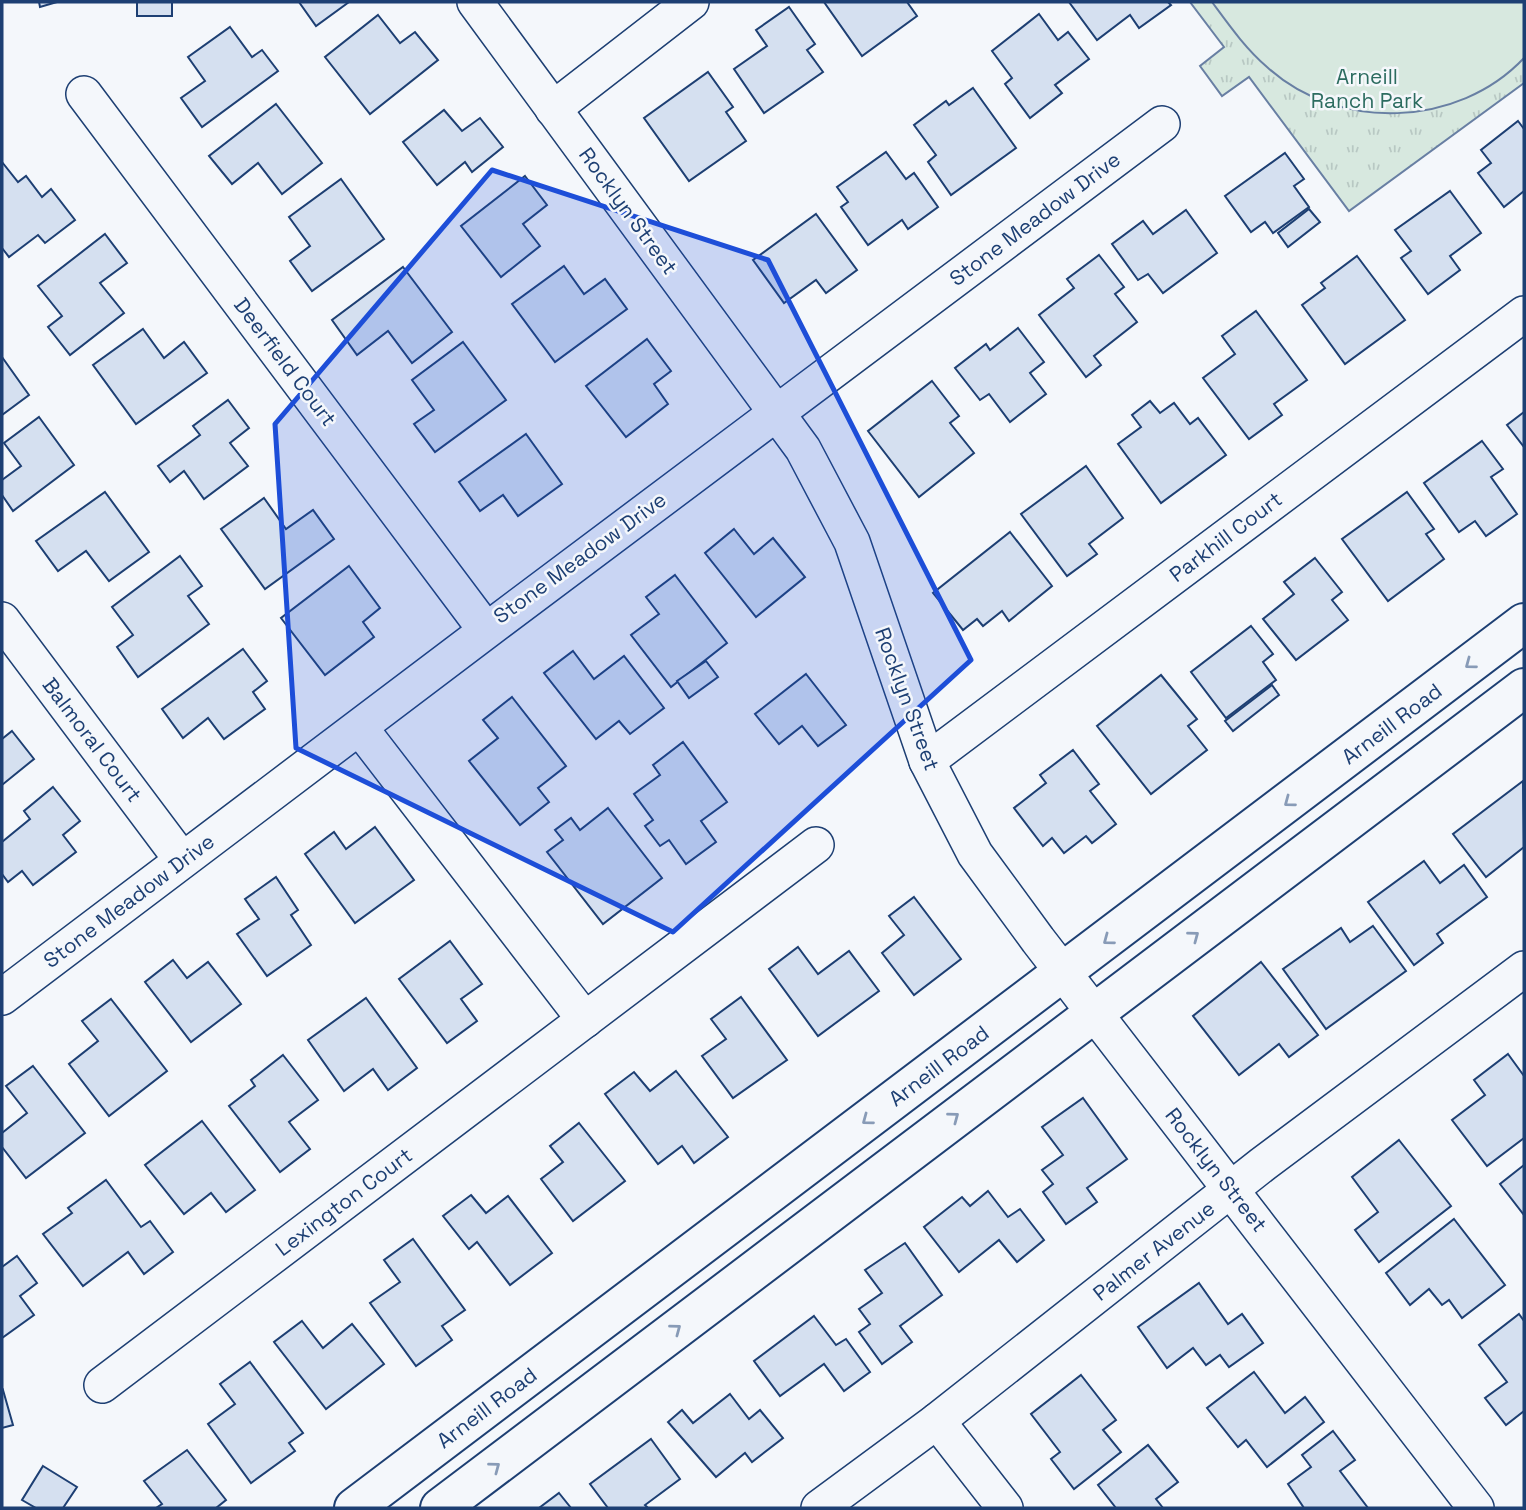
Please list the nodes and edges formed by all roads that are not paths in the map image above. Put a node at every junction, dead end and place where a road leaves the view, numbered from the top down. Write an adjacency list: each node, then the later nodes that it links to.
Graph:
1 (475, 2): 4 (street, Rocklyn Street)
2 (691, 2): 4 (street)
3 (84, 94): 10 (street, Deerfield Court)
4 (553, 109): 7 (street, Rocklyn Street)
5 (1162, 124): 7 (street, Stone Meadow Drive)
6 (1524, 314): 13 (street, Parkhill Court)
7 (776, 414): 10 (street, Stone Meadow Drive); 13 (street, Rocklyn Street)
8 (2, 620): 15 (street, Balmoral Court)
9 (1524, 623): 17 (main road, Arneill Road, one-way to 17)
10 (485, 629): 12 (street, Stone Meadow Drive)
11 (1524, 688): 19 (main road, one-way to 11)
12 (360, 728): 15 (street, Stone Meadow Drive); 20 (street)
13 (927, 761): 17 (street, Rocklyn Street)
14 (816, 845): 20 (street, Lexington Court)
15 (182, 860): 18 (street, Stone Meadow Drive)
16 (1524, 969): 21 (street, Palmer Avenue)
17 (1064, 974): 19 (street, Rocklyn Street); 24 (main road, Arneill Road, one-way to 24)
18 (2, 997)
19 (1093, 1012): 21 (street, Rocklyn Street); 25 (main road, one-way to 19)
20 (585, 1020): 22 (street, Lexington Court)
21 (1231, 1190): 23 (street, Palmer Avenue); 28 (street, Rocklyn Street)
22 (102, 1385)
23 (937, 1421): 26 (street, Palmer Avenue); 27 (street)
24 (354, 1508)
25 (440, 1508)
26 (819, 1508)
27 (1005, 1508)
28 (1476, 1508)

